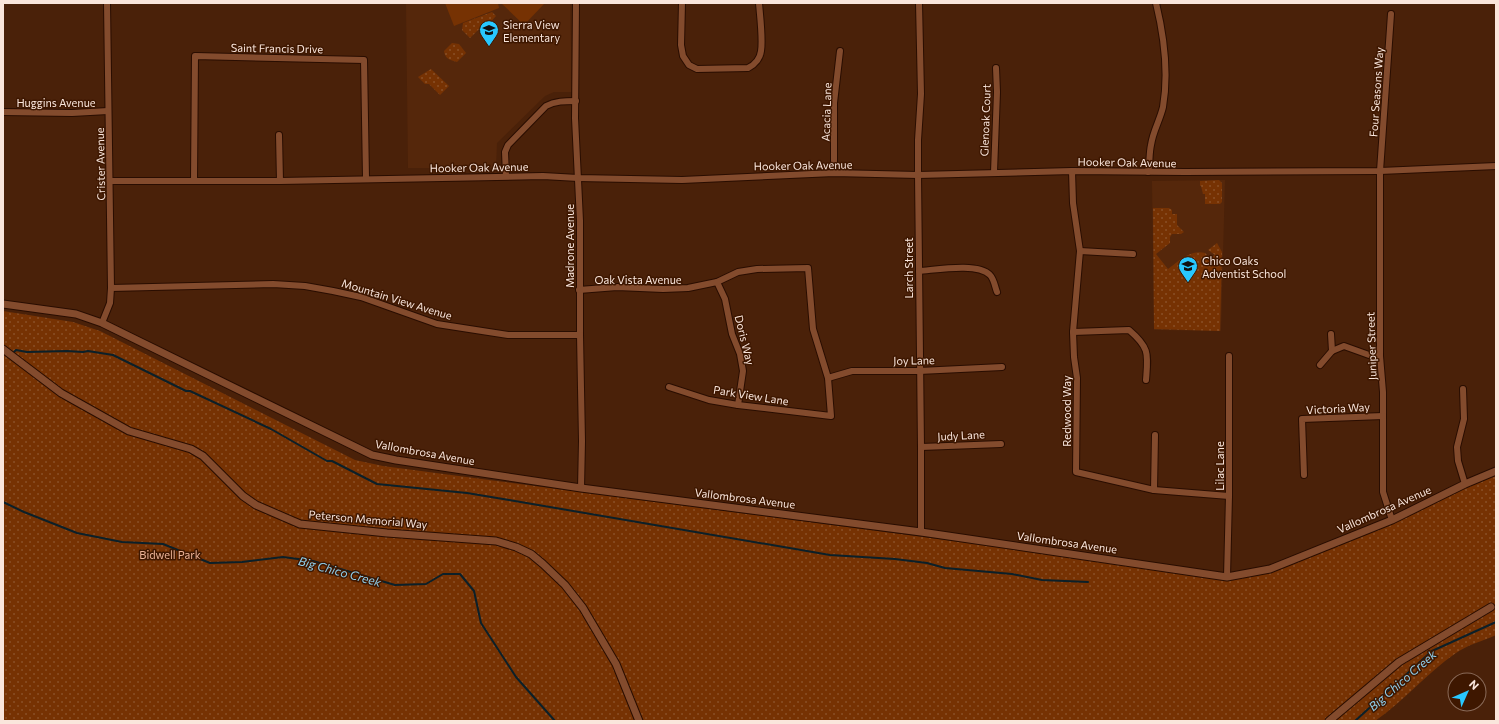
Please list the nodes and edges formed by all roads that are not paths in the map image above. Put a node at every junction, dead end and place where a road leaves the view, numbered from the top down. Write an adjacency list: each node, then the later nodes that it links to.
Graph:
1 (107, 3): 11 (street, Crister Avenue)
2 (576, 3): 10 (street, Madrone Avenue)
3 (682, 3): 4 (street)
4 (760, 3)
5 (919, 3): 20 (street, Larch Street)
6 (1156, 3): 18 (street)
7 (1391, 14): 16 (street, Four Seasons Way)
8 (840, 51): 19 (street, Acacia Lane)
9 (996, 68): 17 (street, Glenoak Court)
10 (576, 101): 21 (street); 23 (street, Madrone Avenue)
11 (108, 111): 12 (street, Huggins Avenue); 26 (street, Crister Avenue)
12 (3, 112)
13 (279, 134): 25 (street)
14 (1496, 166): 16 (street, Hooker Oak Avenue)
15 (1072, 171): 17 (street, Hooker Oak Avenue); 18 (street, Hooker Oak Avenue); 27 (street, Redwood Way)
16 (1380, 171): 18 (street, Hooker Oak Avenue); 42 (street, Juniper Street)
17 (994, 172): 20 (street, Hooker Oak Avenue)
18 (1148, 172)
19 (834, 173): 20 (street, Hooker Oak Avenue); 23 (street, Hooker Oak Avenue)
20 (918, 175): 29 (street, Larch Street)
21 (506, 176): 22 (street, Hooker Oak Avenue); 23 (street, Hooker Oak Avenue)
22 (366, 178): 24 (street, Saint Francis Drive); 25 (street, Hooker Oak Avenue)
23 (578, 178): 32 (street, Madrone Avenue)
24 (194, 180): 25 (street, Hooker Oak Avenue); 26 (street, Hooker Oak Avenue)
25 (280, 180)
26 (111, 181): 31 (street, Crister Avenue)
27 (1080, 251): 28 (street); 36 (street, Redwood Way)
28 (1133, 254)
29 (918, 271): 33 (street); 45 (street, Larch Street)
30 (717, 282): 32 (street, Oak Vista Avenue); 46 (street, Oak Vista Avenue); 50 (street, Doris Way)
31 (111, 288): 35 (street, Crister Avenue); 38 (street, Mountain View Avenue)
32 (579, 290): 38 (street, Madrone Avenue)
33 (996, 292)
34 (3, 304): 35 (street, Vallombrosa Avenue)
35 (102, 323): 59 (street, Vallombrosa Avenue)
36 (1073, 332): 47 (street); 60 (street, Redwood Way)
37 (1331, 334): 40 (street)
38 (580, 335): 59 (street, Madrone Avenue)
39 (3, 349): 66 (street, Peterson Memorial Way)
40 (1332, 351): 42 (street); 43 (street)
41 (1229, 356): 61 (street, Lilac Lane)
42 (1380, 356): 52 (street, Juniper Street)
43 (1320, 365)
44 (1002, 367): 45 (street, Joy Lane)
45 (919, 371): 46 (street, Joy Lane); 55 (street, Larch Street)
46 (828, 378): 51 (street, Oak Vista Avenue)
47 (1146, 380)
48 (669, 387): 50 (street, Park View Lane)
49 (1463, 388): 58 (street)
50 (738, 405): 51 (street, Park View Lane)
51 (831, 416)
52 (1383, 416): 57 (street, Victoria Way); 62 (street, Juniper Street)
53 (1155, 435): 60 (street)
54 (1001, 444): 55 (street, Judy Lane)
55 (921, 447): 63 (street, Larch Street)
56 (1496, 471): 58 (street, Vallombrosa Avenue)
57 (1304, 475)
58 (1466, 484): 62 (street, Vallombrosa Avenue)
59 (581, 488): 63 (street, Vallombrosa Avenue)
60 (1154, 490): 61 (street, Redwood Way)
61 (1229, 496): 64 (street, Lilac Lane)
62 (1392, 520): 64 (street, Vallombrosa Avenue)
63 (921, 532): 64 (street, Vallombrosa Avenue)
64 (1227, 577)
65 (1494, 606): 67 (street)
66 (639, 721)
67 (1329, 721)

